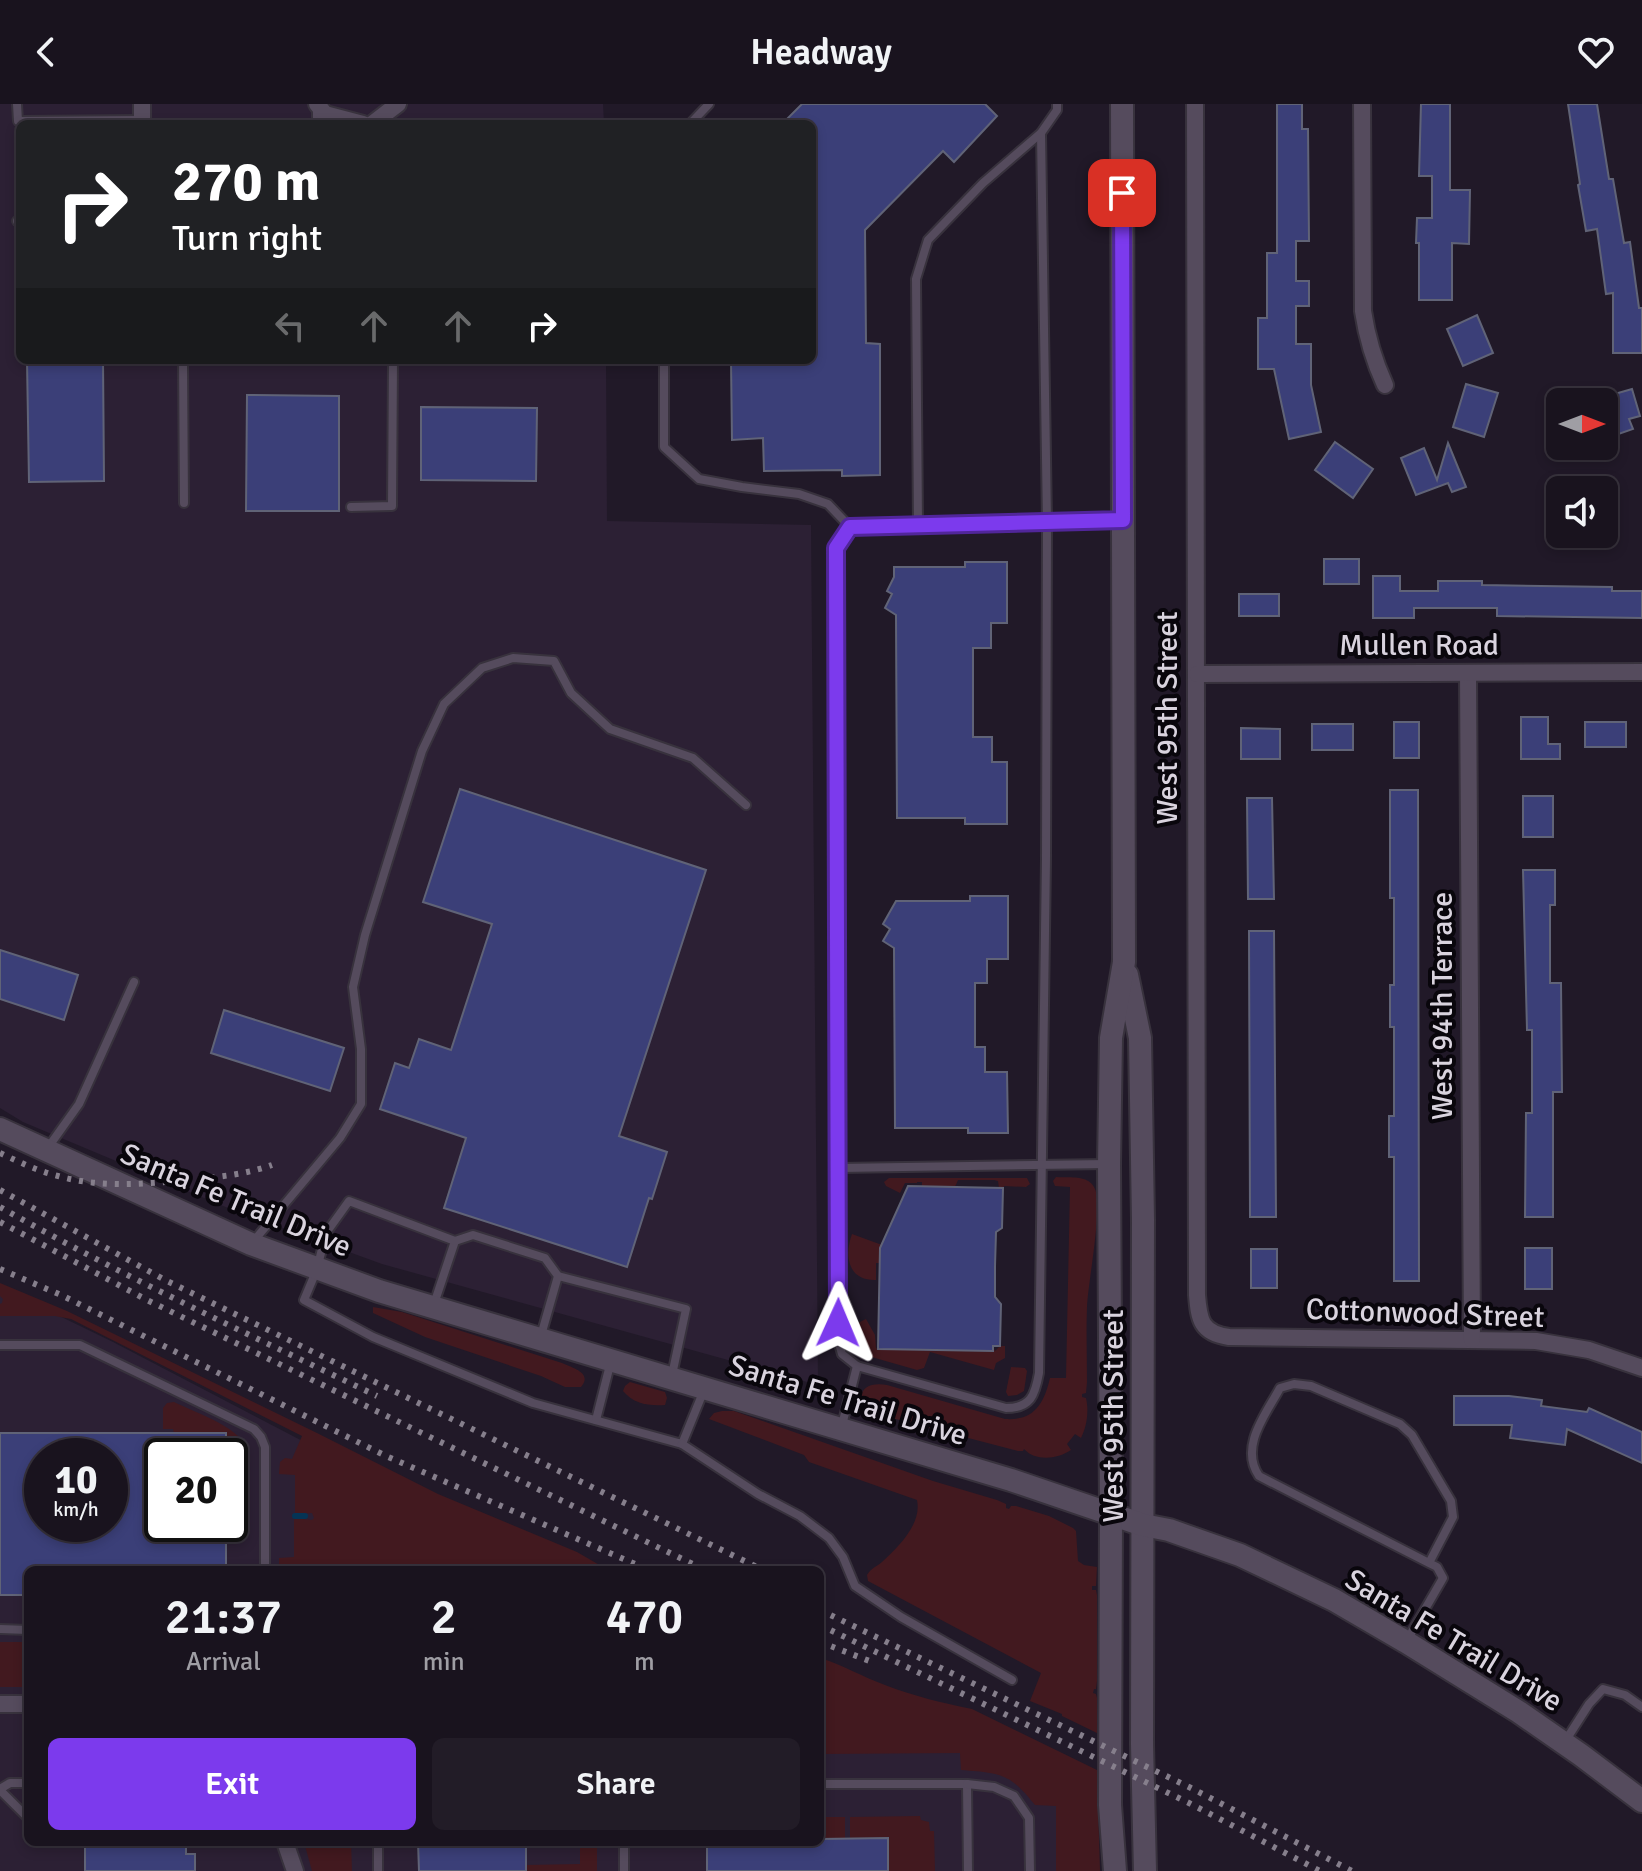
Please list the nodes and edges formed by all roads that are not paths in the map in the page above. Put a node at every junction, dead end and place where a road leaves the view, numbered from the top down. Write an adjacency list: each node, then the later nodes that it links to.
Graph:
1 (317, 104): 10 (street)
2 (398, 104): 11 (street)
3 (709, 104): 12 (lane)
4 (1057, 104): 13 (lane)
5 (1122, 104): 20 (main road, West 95th Street)
6 (1195, 104): 26 (street, West 95th Street)
7 (1362, 104): 17 (street)
8 (142, 116): 9 (lane)
9 (43, 120)
10 (348, 120)
11 (377, 120)
12 (694, 120)
13 (1041, 133): 21 (lane); 22 (lane)
14 (183, 364): 18 (lane)
15 (393, 364): 19 (lane)
16 (664, 364): 23 (lane)
17 (1385, 385)
18 (184, 503)
19 (351, 507)
20 (1123, 520): 21 (lane); 28 (main road, West 95th Street)
21 (1047, 523): 22 (lane); 33 (lane)
22 (918, 525): 23 (lane)
23 (850, 527): 34 (lane)
24 (1642, 672): 25 (street, Mullen Road)
25 (1468, 673): 26 (street, Mullen Road); 42 (street, West 94th Terrace)
26 (1197, 674): 40 (street, West 95th Street)
27 (746, 805): 36 (lane)
28 (1124, 962): 32 (main road, West 95th Street); 53 (main road, West 95th Street)
29 (134, 982): 31 (lane)
30 (0, 1129): 31 (main road, Santa Fe Trail Drive)
31 (46, 1150): 36 (main road, Santa Fe Trail Drive)
32 (1109, 1164): 33 (lane); 52 (main road, West 95th Street)
33 (1042, 1166): 34 (lane); 45 (lane)
34 (839, 1168): 45 (lane)
35 (455, 1241): 37 (lane); 38 (lane); 39 (lane)
36 (251, 1244): 37 (main road, Santa Fe Trail Drive)
37 (317, 1269): 39 (main road, Santa Fe Trail Drive); 49 (lane)
38 (558, 1276): 41 (lane); 47 (lane)
39 (432, 1308): 41 (main road, Santa Fe Trail Drive)
40 (1206, 1329): 42 (street, Cottonwood Street)
41 (539, 1340): 44 (main road, Santa Fe Trail Drive)
42 (1472, 1340): 46 (street, Cottonwood Street)
43 (0, 1345): 55 (lane)
44 (611, 1361): 47 (main road, Santa Fe Trail Drive); 49 (lane)
45 (857, 1366): 50 (lane)
46 (1642, 1368)
47 (671, 1378): 48 (main road, Santa Fe Trail Drive)
48 (705, 1387): 50 (main road, Santa Fe Trail Drive); 51 (lane)
49 (596, 1420): 51 (lane)
50 (841, 1430): 52 (main road, Santa Fe Trail Drive)
51 (682, 1444): 59 (lane)
52 (1111, 1514): 53 (main road, Santa Fe Trail Drive); 78 (main road, West 95th Street)
53 (1143, 1525): 58 (main road, Santa Fe Trail Drive); 79 (main road, West 95th Street)
54 (1429, 1563): 54 (lane); 58 (lane)
55 (265, 1566)
56 (0, 1629): 57 (lane)
57 (24, 1630)
58 (1406, 1642): 63 (main road, Santa Fe Trail Drive)
59 (1012, 1680)
60 (0, 1704): 61 (street)
61 (24, 1704)
62 (1642, 1707): 63 (lane)
63 (1564, 1743): 68 (main road, Santa Fe Trail Drive)
64 (24, 1783): 67 (lane)
65 (824, 1784): 66 (lane)
66 (967, 1784): 76 (lane); 77 (lane)
67 (0, 1790): 69 (lane)
68 (1642, 1801)
69 (24, 1814)
70 (286, 1846): 73 (street)
71 (378, 1846): 74 (lane)
72 (624, 1846): 75 (lane)
73 (295, 1871)
74 (378, 1871)
75 (624, 1871)
76 (968, 1871)
77 (1030, 1871)
78 (1115, 1871)
79 (1145, 1871)

